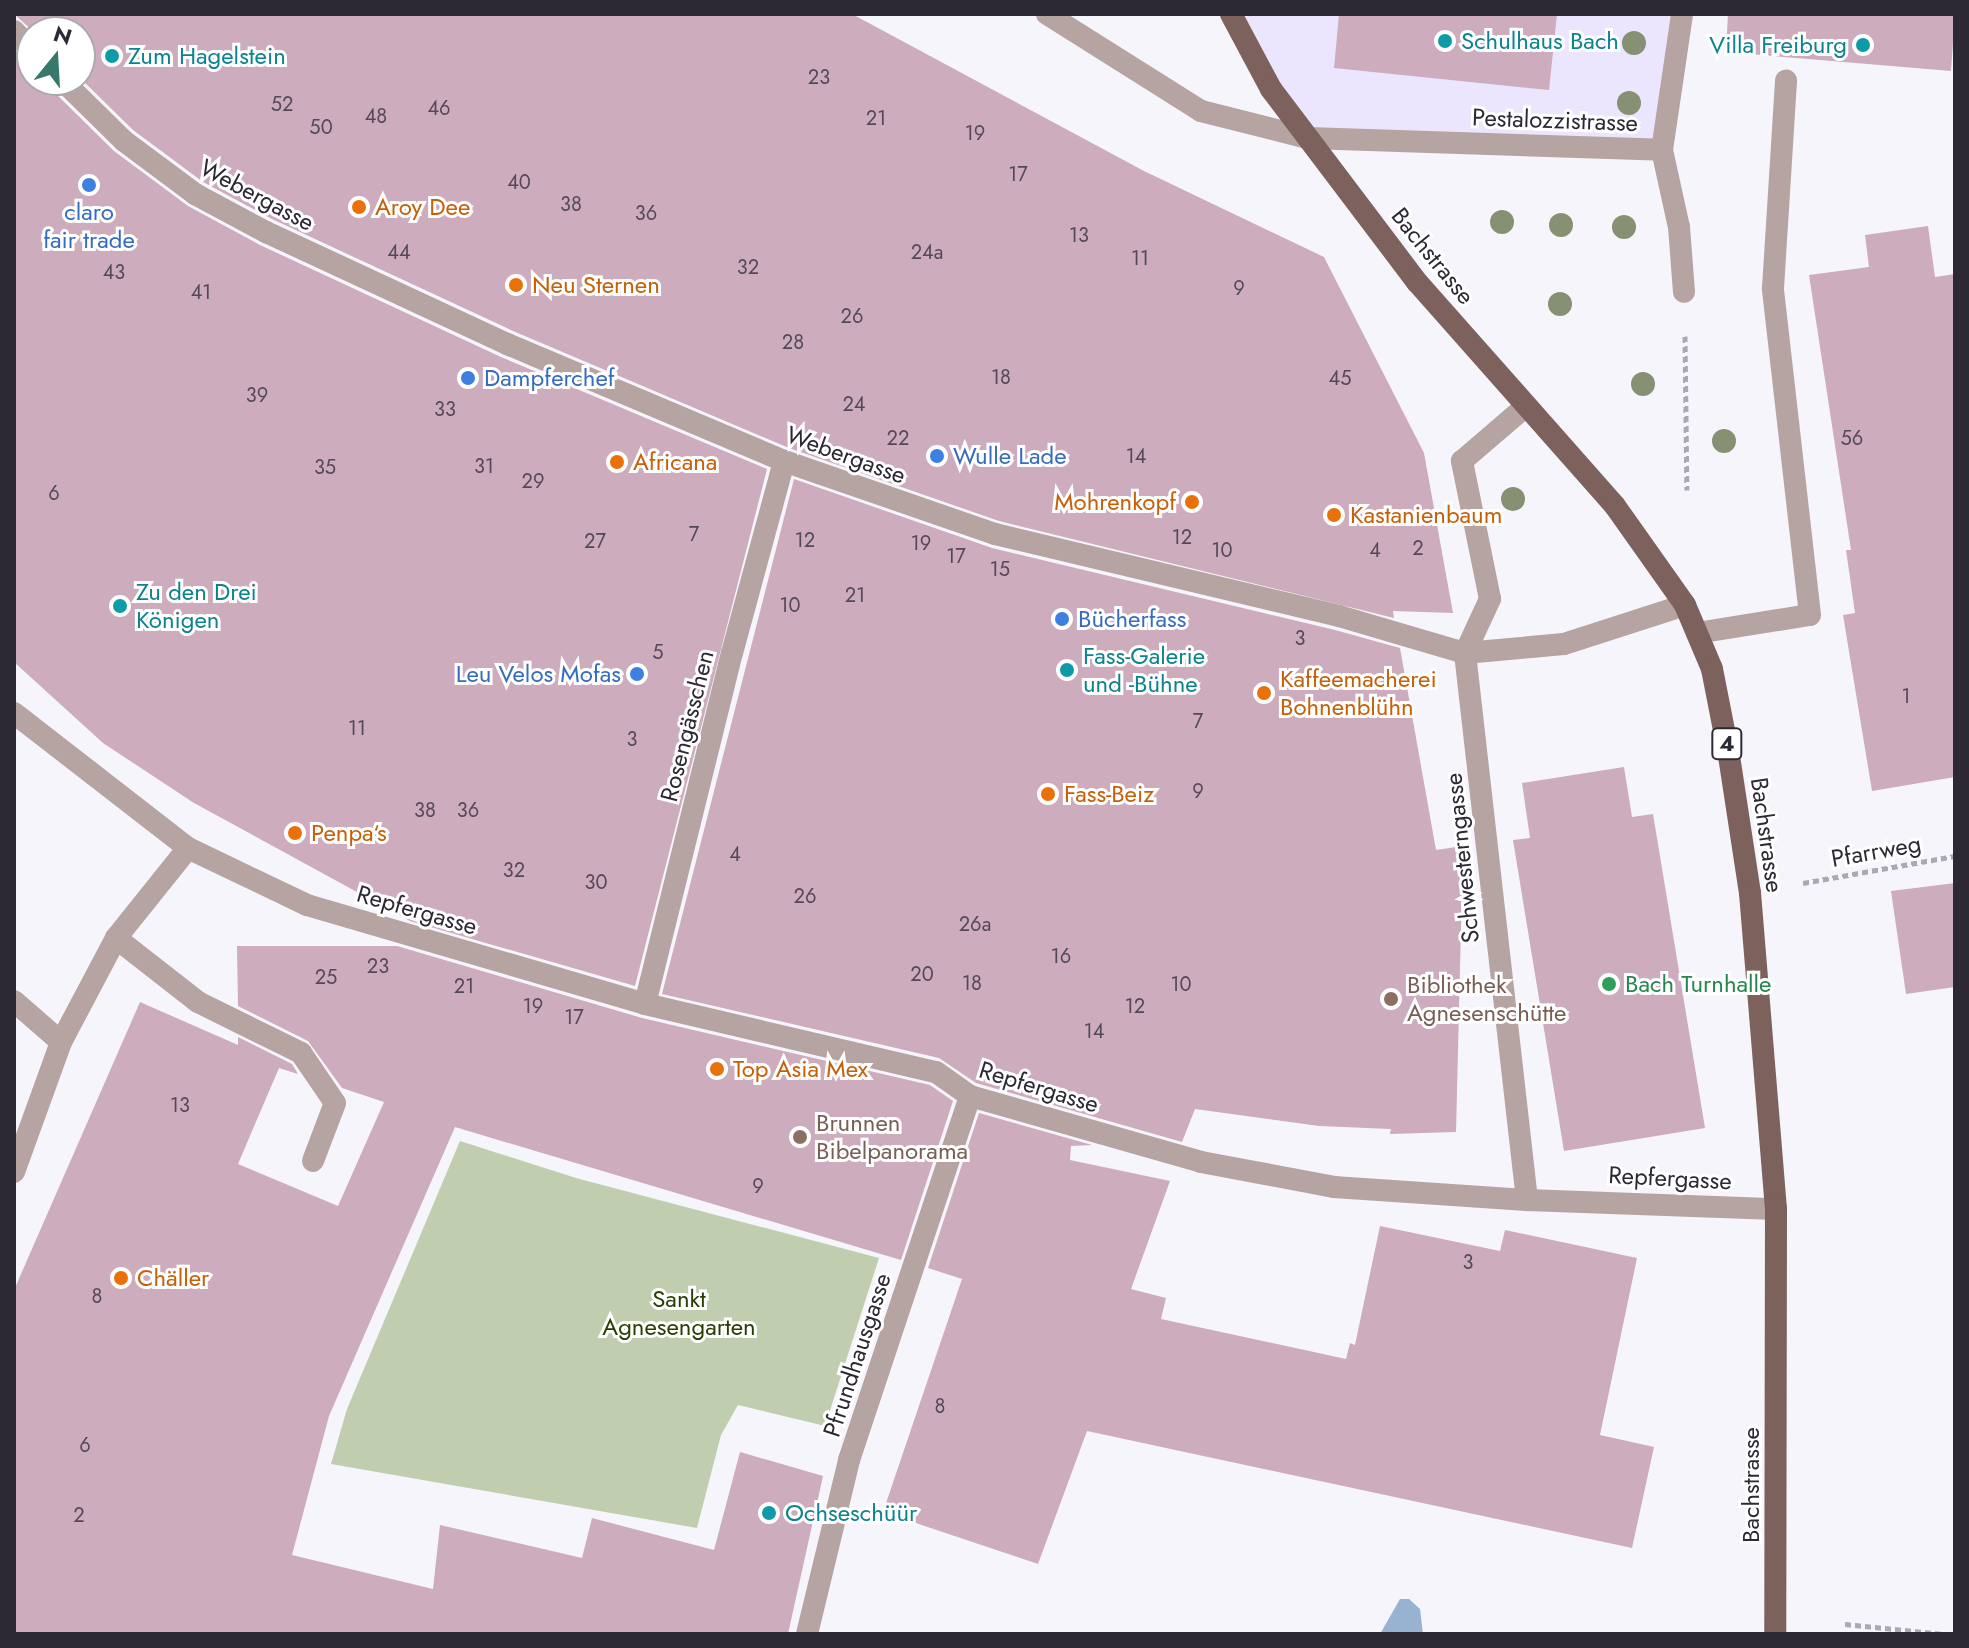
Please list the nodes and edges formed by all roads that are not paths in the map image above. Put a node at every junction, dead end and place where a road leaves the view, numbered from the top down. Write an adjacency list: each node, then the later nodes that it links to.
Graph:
1 (1047, 14): 6 (street, Pestalozzistrasse)
2 (1231, 14): 6 (main road, Bachstrasse / 4)
3 (1682, 14): 7 (street, Pestalozzistrasse)
4 (1786, 80): 12 (street)
5 (78, 96): 10 (street, Webergasse)
6 (1308, 138): 7 (street, Pestalozzistrasse); 9 (main road, Bachstrasse / 4)
7 (1662, 150): 8 (street)
8 (1684, 292)
9 (1526, 406): 11 (main road, Bachstrasse / 4); 13 (street)
10 (784, 461): 13 (street, Webergasse); 18 (street, Rosengässchen)
11 (1685, 605): 12 (main road, Bachstrasse / 4); 13 (street, Webergasse)
12 (1697, 633): 24 (main road, Bachstrasse / 4)
13 (1465, 653): 23 (street, Schwesterngasse)
14 (14, 713): 15 (street, Repfergasse)
15 (188, 848): 16 (street); 18 (street, Repfergasse)
16 (116, 938): 19 (street); 21 (street)
17 (14, 1001): 19 (street)
18 (645, 1004): 20 (street, Repfergasse)
19 (61, 1042): 22 (street)
20 (970, 1096): 23 (street, Repfergasse); 25 (street, Pfrundhausgasse)
21 (313, 1161)
22 (14, 1172)
23 (1527, 1200): 24 (street, Repfergasse)
24 (1776, 1209): 26 (main road, Bachstrasse / 4)
25 (807, 1634)
26 (1775, 1634)

